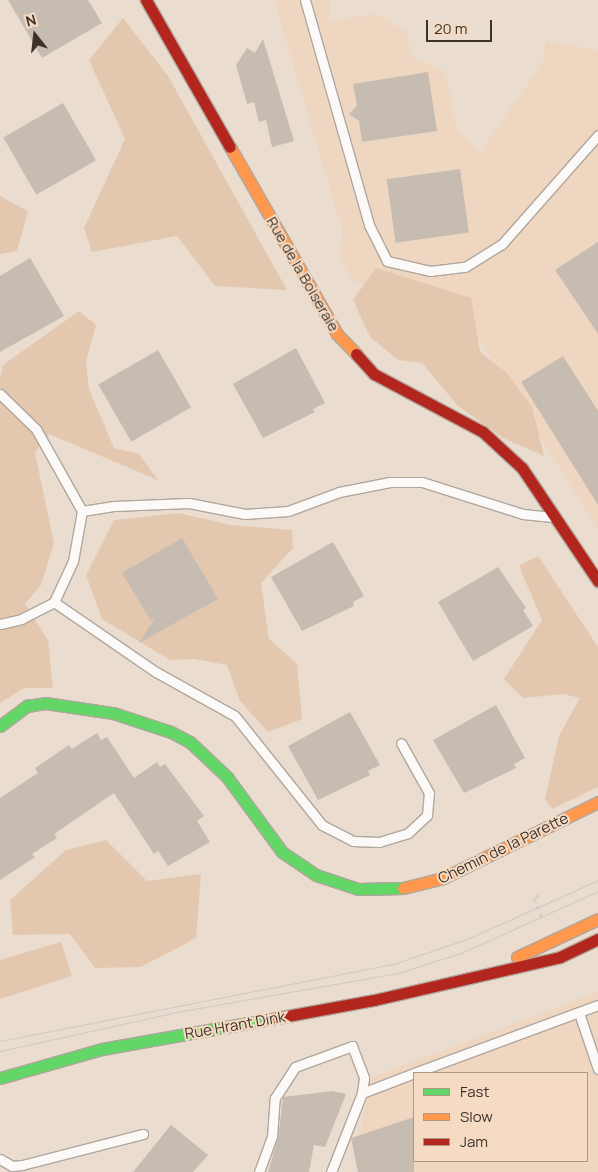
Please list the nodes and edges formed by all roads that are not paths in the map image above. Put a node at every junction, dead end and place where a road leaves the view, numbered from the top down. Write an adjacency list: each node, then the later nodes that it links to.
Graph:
1 (146, 0): 6 (street, Rue de la Boiseraie)
2 (305, 0): 3 (lane)
3 (598, 135)
4 (0, 394): 5 (lane)
5 (82, 511): 6 (lane); 8 (lane)
6 (555, 518): 7 (street, Rue de la Boiseraie)
7 (598, 581)
8 (54, 602): 9 (lane); 11 (lane)
9 (0, 624)
10 (0, 726): 12 (street, Chemin de la Parette)
11 (401, 743)
12 (598, 802)
13 (598, 919): 15 (street, Rue Hrant Dink)
14 (598, 939): 15 (street, Rue Hrant Dink)
15 (472, 978): 21 (street, Rue Hrant Dink)
16 (598, 1005): 17 (lane)
17 (579, 1012): 18 (lane); 19 (lane)
18 (598, 1069)
19 (417, 1072)
20 (413, 1073): 22 (lane)
21 (0, 1078)
22 (362, 1092): 25 (lane); 26 (lane)
23 (143, 1134): 24 (lane)
24 (0, 1159)
25 (259, 1172)
26 (331, 1172)

